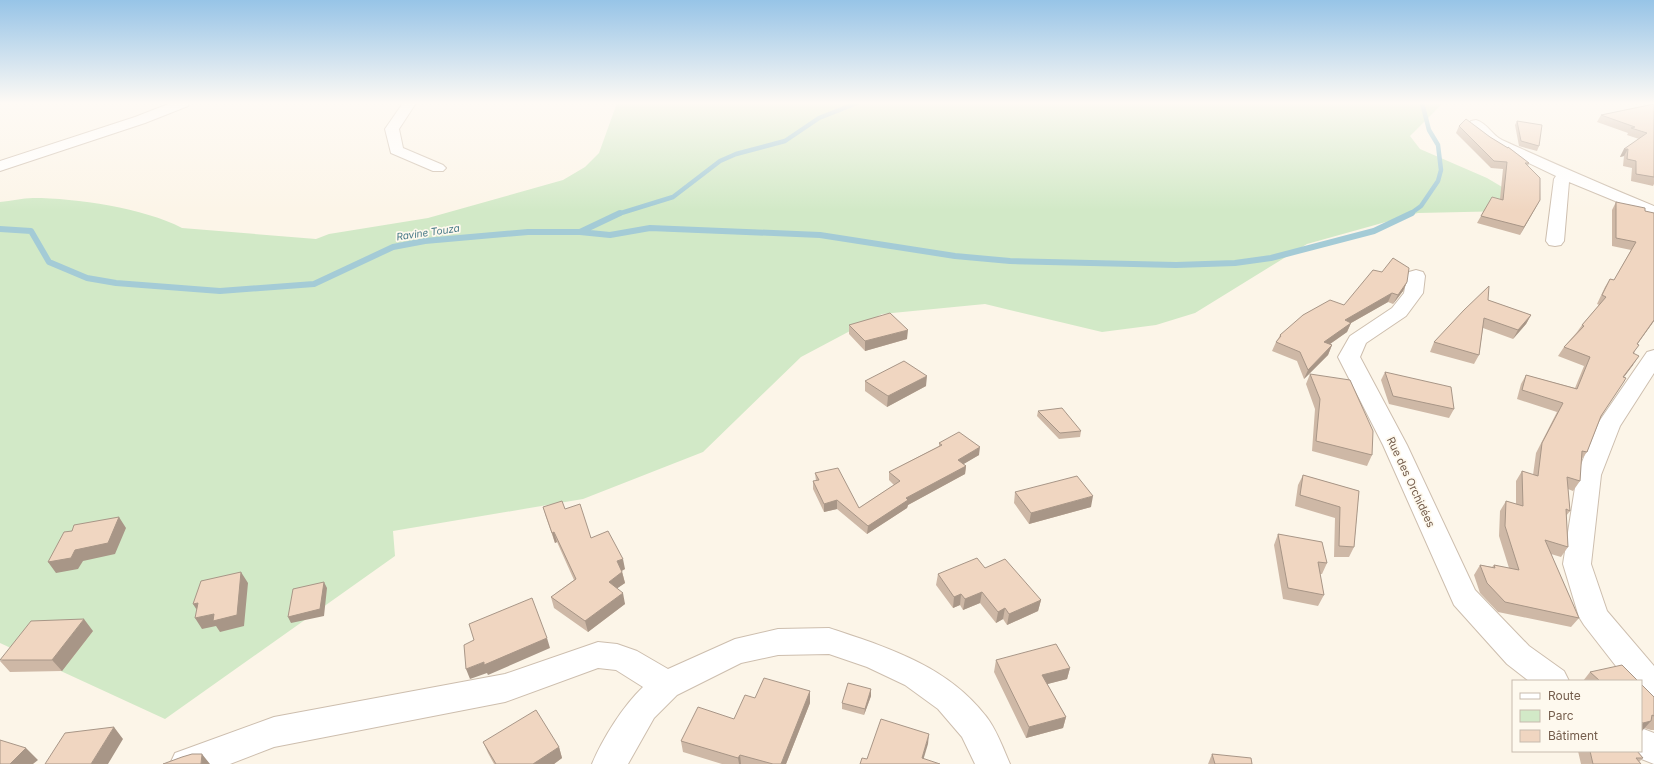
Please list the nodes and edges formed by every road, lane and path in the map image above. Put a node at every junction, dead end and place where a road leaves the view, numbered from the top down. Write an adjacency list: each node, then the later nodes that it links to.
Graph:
1 (83, 139): 4 (street)
2 (394, 139): 5 (street)
3 (1491, 139): 6 (street)
4 (0, 166)
5 (438, 168)
6 (1568, 176): 7 (street); 8 (street)
7 (1654, 212)
8 (1555, 241)
9 (1416, 276): 11 (street, Rue des Orchidées)
10 (1654, 356): 13 (street)
11 (1552, 680)
12 (666, 685): 16 (street); 17 (street); 18 (street)
13 (1654, 686)
14 (1642, 743): 15 (street)
15 (1654, 749)
16 (187, 764)
17 (609, 764)
18 (993, 764)

